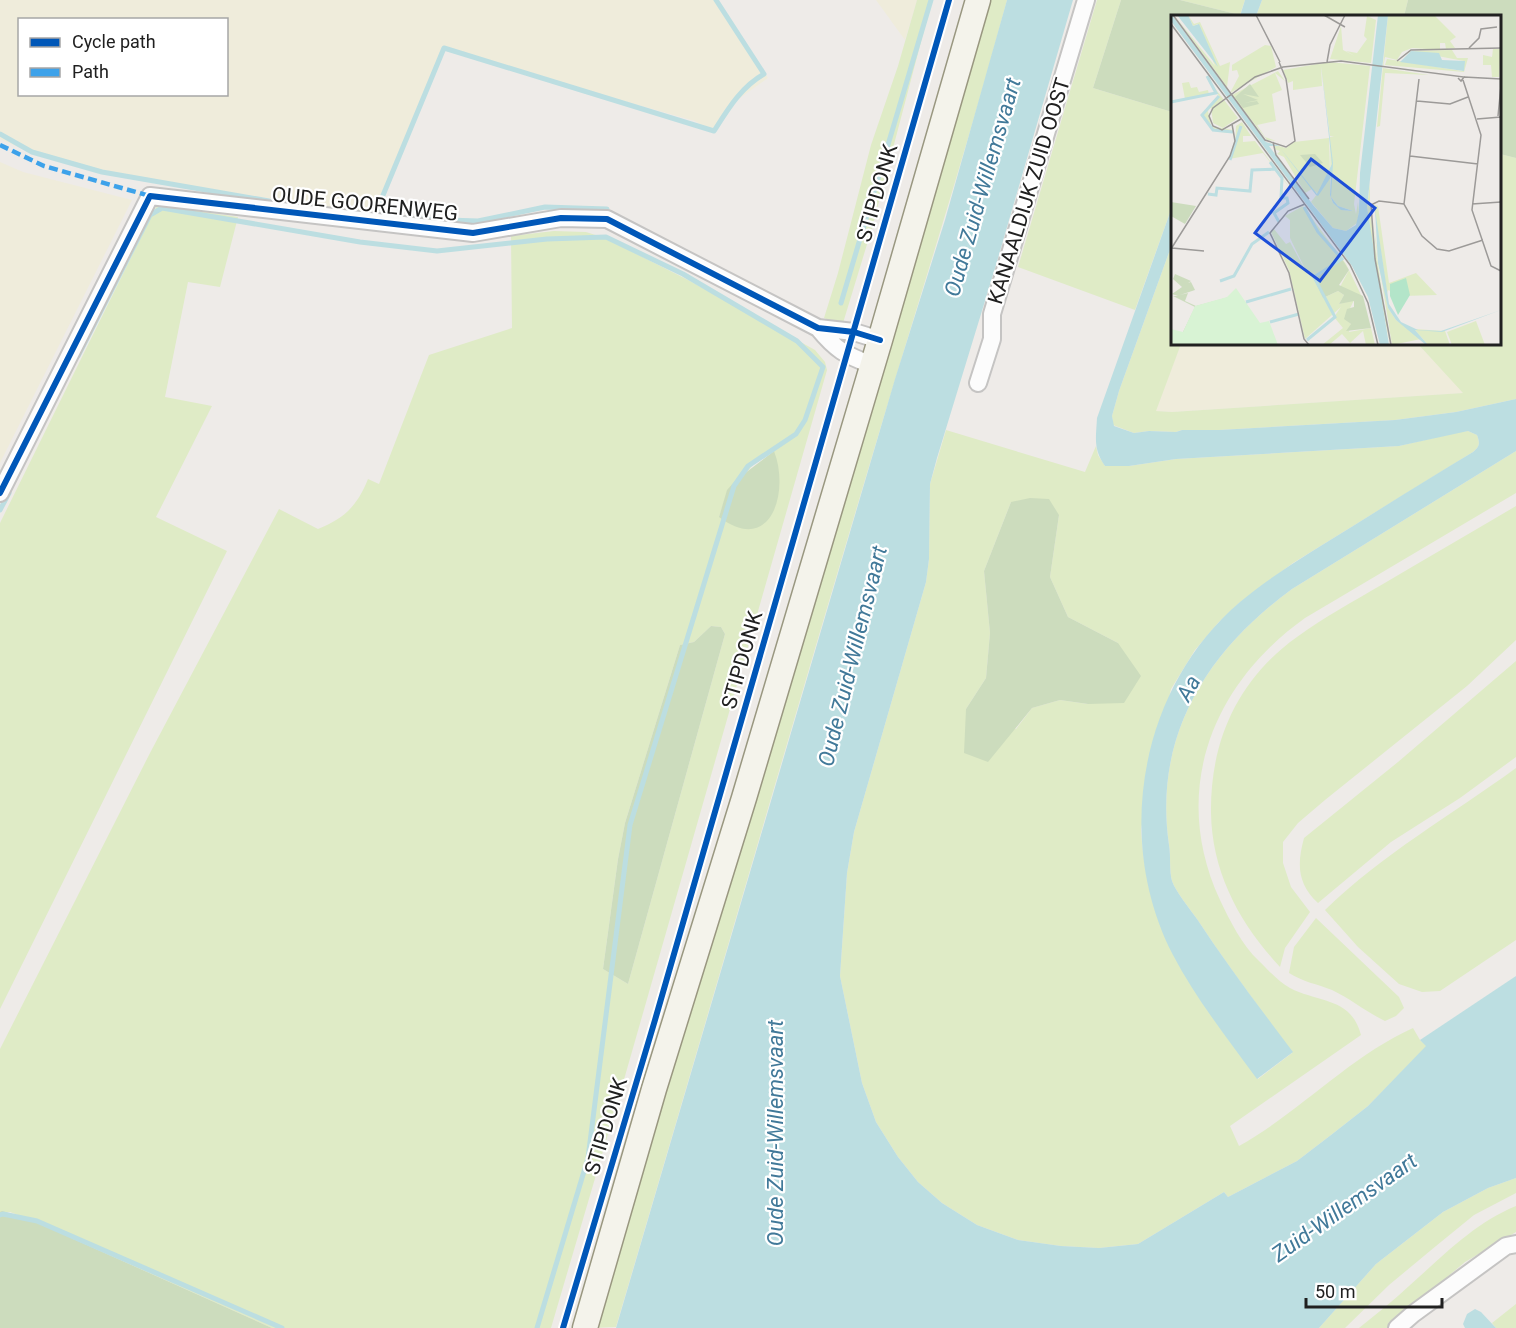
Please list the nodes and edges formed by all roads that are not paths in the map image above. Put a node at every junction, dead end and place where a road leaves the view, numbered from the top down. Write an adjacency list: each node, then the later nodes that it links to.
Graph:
1 (978, 0): 4 (main road, STIPDONK)
2 (1086, 0): 6 (street, KANAALDIJK ZUID OOST)
3 (818, 328): 4 (street, OUDE GOORENWEG); 5 (street, OUDE GOORENWEG); 7 (street, OUDE GOORENWEG)
4 (880, 340): 5 (main road, STIPDONK)
5 (872, 365): 9 (main road, STIPDONK)
6 (978, 383)
7 (0, 493)
8 (1516, 1244): 10 (street)
9 (585, 1328)
10 (1397, 1328)

